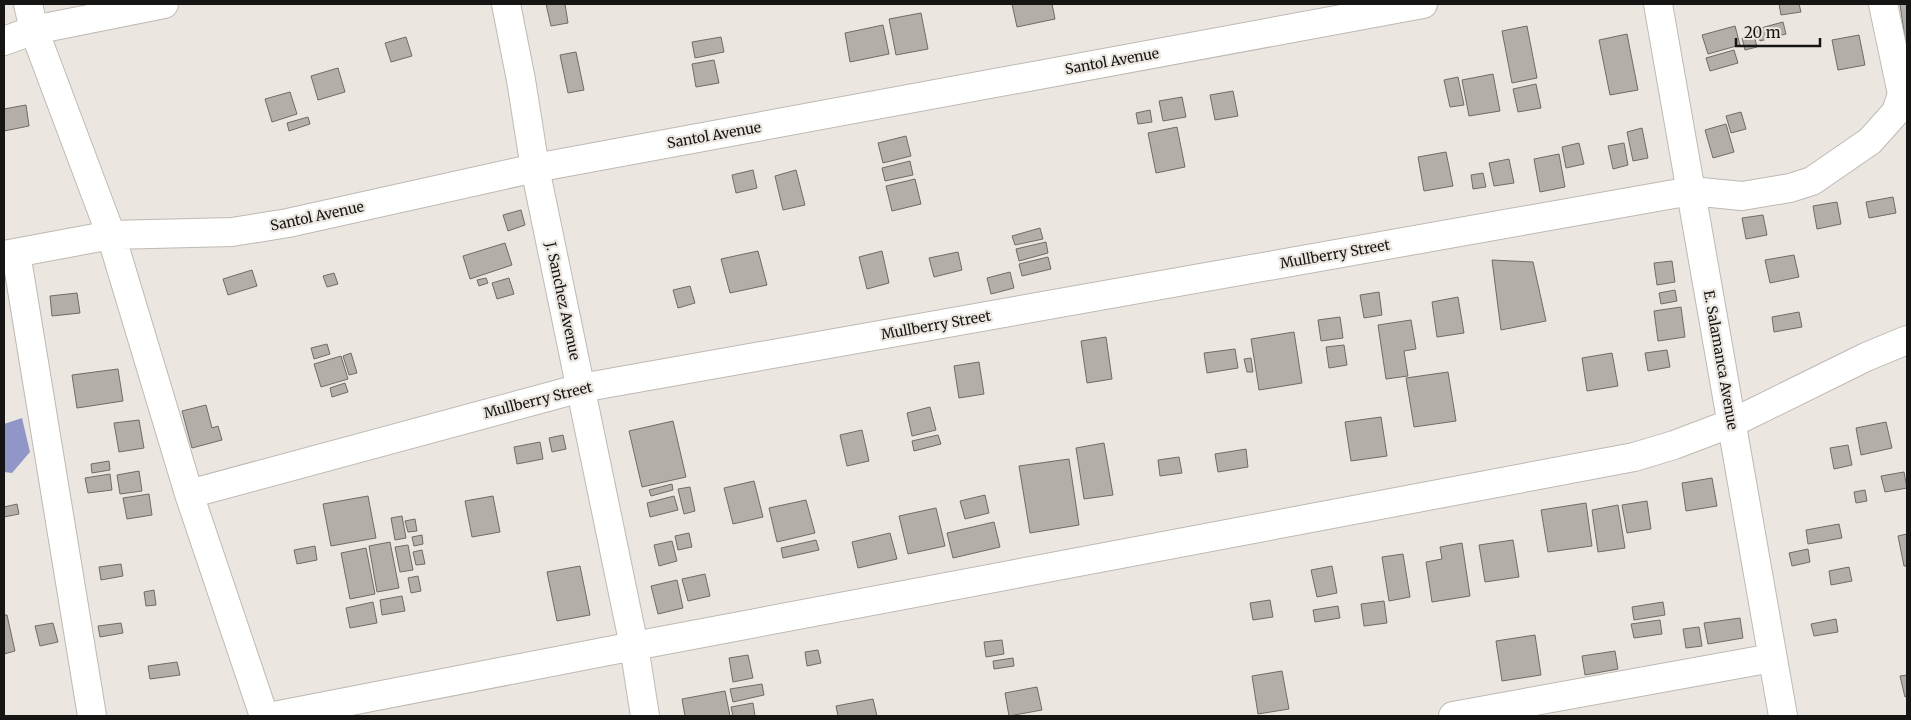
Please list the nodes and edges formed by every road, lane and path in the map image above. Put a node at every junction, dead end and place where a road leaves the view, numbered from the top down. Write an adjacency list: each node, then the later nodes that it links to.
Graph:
1 (164, 4): 6 (street)
2 (506, 4): 9 (street, J. Sanchez Avenue)
3 (1423, 4): 9 (street, Santol Avenue)
4 (1658, 4): 10 (street, E. Salamanca Avenue)
5 (1884, 4): 8 (street)
6 (31, 17): 7 (street); 11 (street)
7 (4, 41)
8 (1905, 93): 10 (street, Mullberry Street)
9 (534, 168): 11 (street, Santol Avenue); 14 (street, J. Sanchez Avenue)
10 (1691, 191): 14 (street, Mullberry Street); 15 (street, E. Salamanca Avenue)
11 (111, 235): 12 (street, Santol Avenue); 16 (street)
12 (10, 254): 19 (street)
13 (1907, 340): 15 (street)
14 (581, 388): 16 (street, Mullberry Street); 17 (street, J. Sanchez Avenue)
15 (1732, 423): 17 (street); 18 (street, E. Salamanca Avenue)
16 (189, 494): 20 (street)
17 (634, 646): 21 (street); 22 (street, J. Sanchez Avenue)
18 (1772, 658): 23 (street); 24 (street, E. Salamanca Avenue)
19 (92, 716)
20 (264, 716)
21 (274, 716)
22 (645, 716)
23 (1453, 716)
24 (1783, 716)

